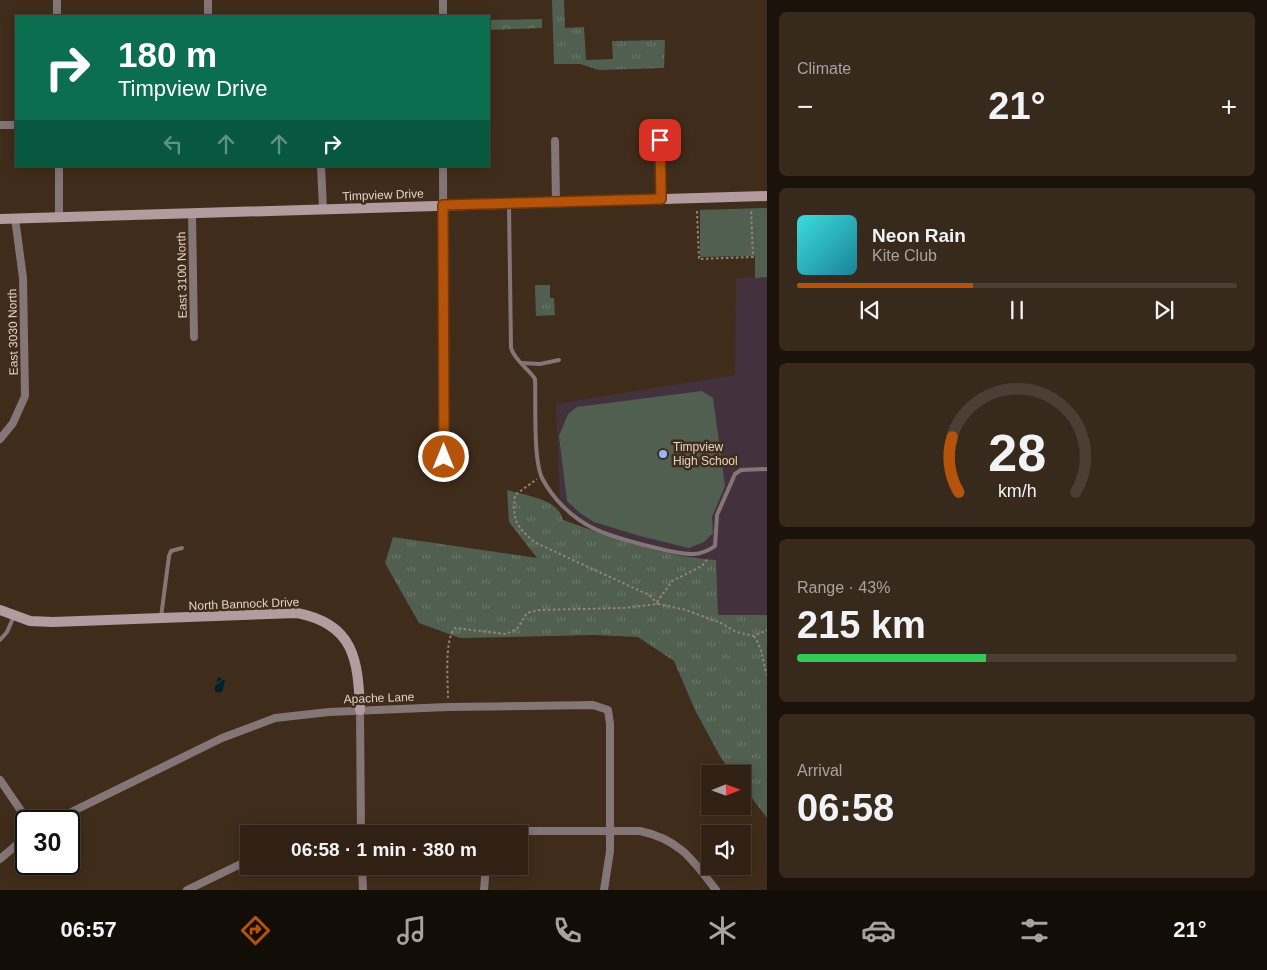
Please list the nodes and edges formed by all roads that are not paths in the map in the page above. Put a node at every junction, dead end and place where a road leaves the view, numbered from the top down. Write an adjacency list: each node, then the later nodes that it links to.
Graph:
1 (57, 0): 4 (street)
2 (208, 0): 5 (street)
3 (443, 0): 6 (street)
4 (57, 15)
5 (208, 15)
6 (443, 15)
7 (0, 125): 8 (street)
8 (15, 125)
9 (660, 140): 15 (street)
10 (555, 141): 16 (street)
11 (59, 167): 21 (street)
12 (321, 167): 19 (street)
13 (443, 167): 18 (street)
14 (767, 196): 15 (street, Timpview Drive)
15 (661, 199): 16 (street, Timpview Drive)
16 (556, 201): 17 (street, Timpview Drive)
17 (509, 203): 18 (street, Timpview Drive); 26 (lane)
18 (443, 205): 19 (street, Timpview Drive); 29 (street)
19 (322, 209): 20 (street, Timpview Drive)
20 (192, 213): 21 (street, Timpview Drive); 24 (street, East 3100 North)
21 (59, 217): 22 (street, Timpview Drive)
22 (16, 218): 23 (street, Timpview Drive); 27 (street, East 3030 North)
23 (0, 219)
24 (194, 337)
25 (559, 360): 26 (lane)
26 (522, 363): 28 (lane)
27 (0, 439)
28 (767, 469)
29 (435, 477)
30 (182, 548): 33 (lane)
31 (0, 610): 32 (street, North Bannock Drive)
32 (14, 616): 33 (street, North Bannock Drive); 34 (lane)
33 (161, 619): 35 (street, North Bannock Drive)
34 (0, 640)
35 (360, 710): 38 (street, Apache Lane); 39 (street, North Bannock Drive); 40 (street, Apache Lane)
36 (0, 780): 37 (street)
37 (20, 810)
38 (75, 810)
39 (361, 825)
40 (610, 830): 41 (street); 50 (street); 51 (street)
41 (528, 831)
42 (15, 846): 43 (street)
43 (0, 859)
44 (240, 864): 47 (street)
45 (362, 875): 48 (street)
46 (485, 875): 49 (street)
47 (187, 890)
48 (363, 890)
49 (484, 890)
50 (604, 890)
51 (716, 890)

